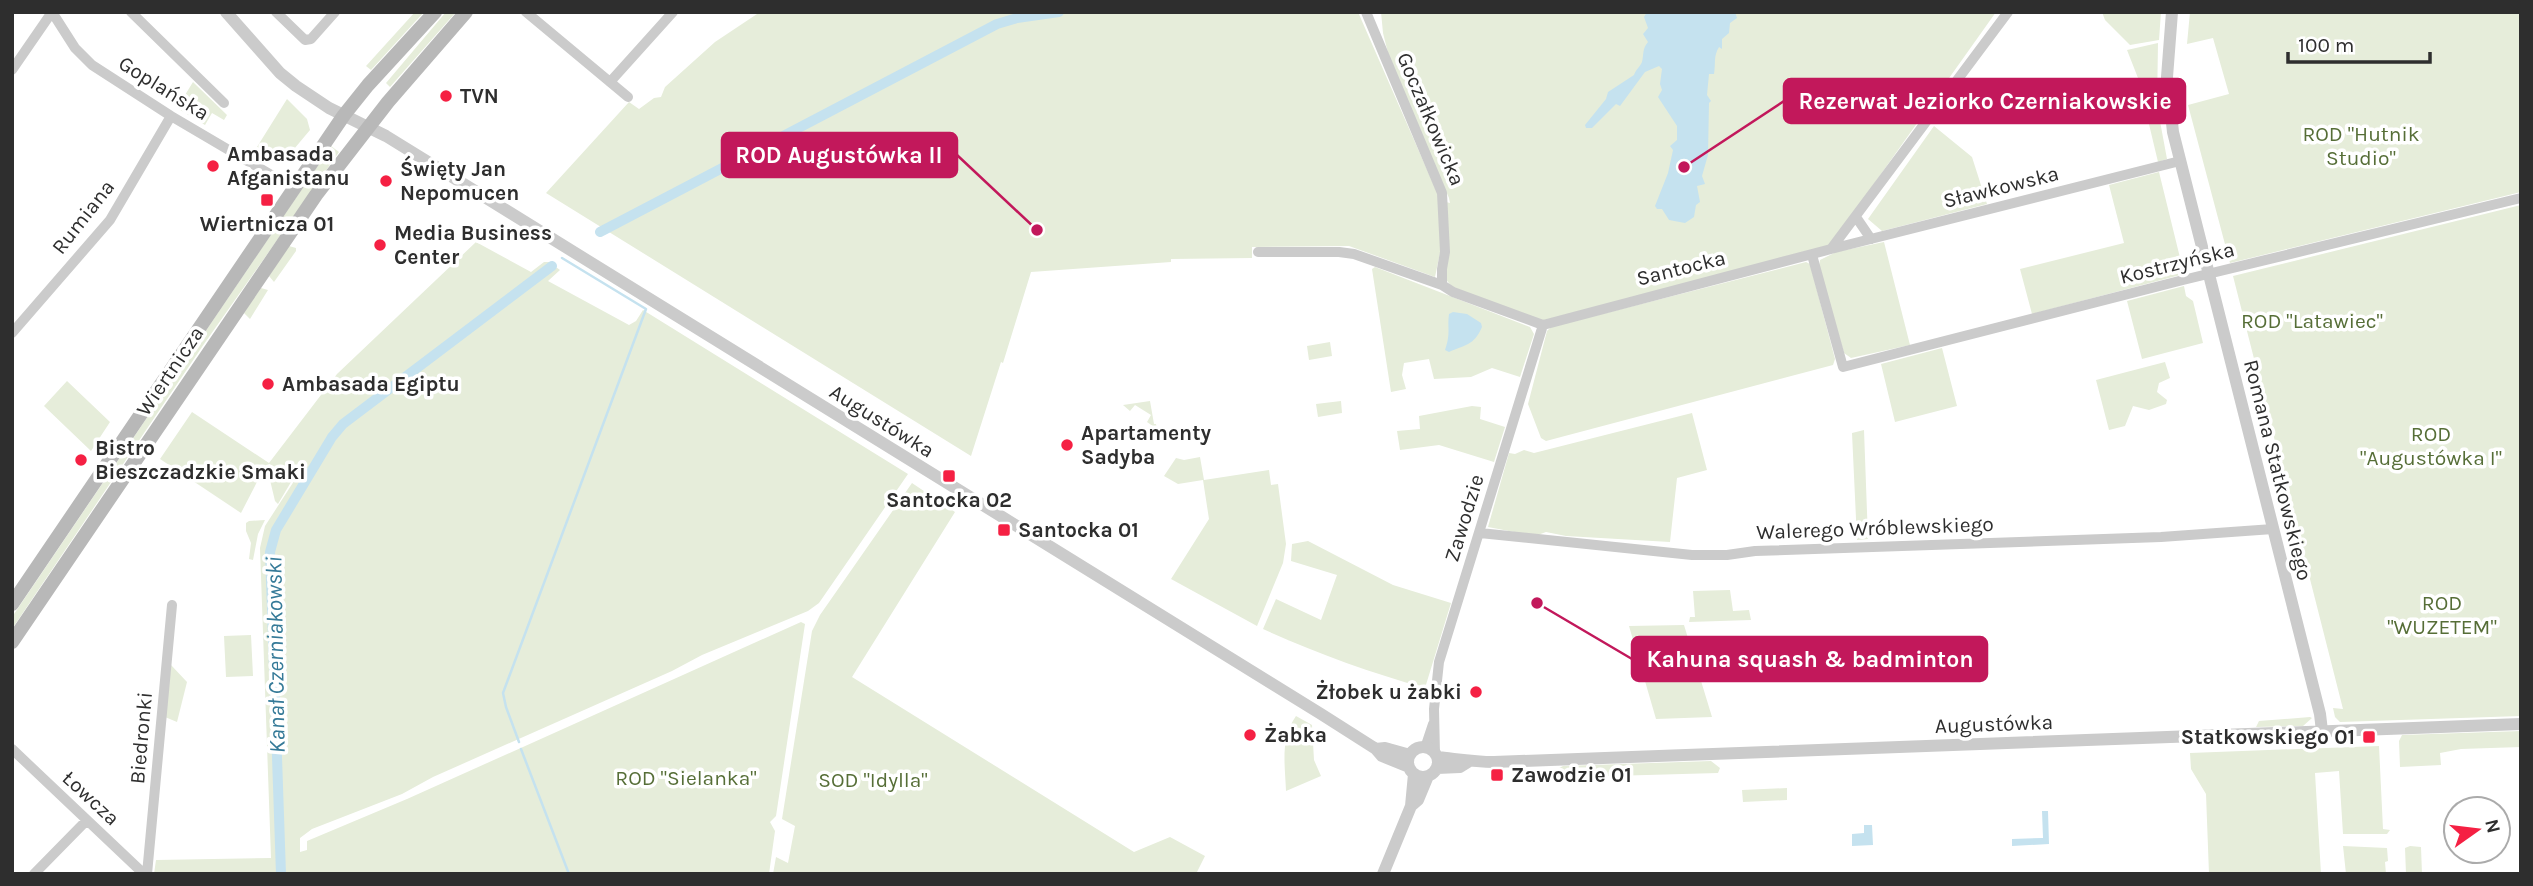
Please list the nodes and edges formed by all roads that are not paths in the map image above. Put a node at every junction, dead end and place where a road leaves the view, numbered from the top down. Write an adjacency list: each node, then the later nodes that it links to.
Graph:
1 (52, 12): 13 (street); 17 (street, Goplańska)
2 (131, 12): 16 (street)
3 (276, 12): 4 (street)
4 (335, 12)
5 (435, 12): 18 (main road, Wiertnicza)
6 (467, 12): 19 (main road, Wiertnicza)
7 (526, 12): 14 (street)
8 (673, 12): 14 (street)
9 (1366, 12): 29 (street, Goczałkowicka)
10 (2008, 12): 23 (street)
11 (2172, 12): 20 (street, Romana Statkowskiego)
12 (228, 13): 18 (street, Augustówka)
13 (12, 70)
14 (610, 82): 15 (street)
15 (628, 97)
16 (223, 103)
17 (171, 116): 21 (street, Goplańska); 31 (street, Rumiana)
18 (344, 116): 19 (street, Augustówka); 34 (main road, Wiertnicza)
19 (367, 127): 36 (main road, Wiertnicza); 41 (street, Augustówka)
20 (2180, 161): 24 (street, Sławkowska); 28 (street, Romana Statkowskiego)
21 (273, 176)
22 (2521, 198): 28 (street, Kostrzyńska)
23 (1856, 217): 24 (street); 25 (street)
24 (1871, 239): 25 (street, Sławkowska)
25 (1831, 249): 27 (street, Santocka)
26 (1258, 252): 29 (street)
27 (1812, 255): 28 (street, Kostrzyńska); 30 (street, Santocka)
28 (2209, 275): 32 (street, Romana Statkowskiego)
29 (1442, 285): 30 (street)
30 (1543, 325): 33 (street, Zawodzie)
31 (12, 333)
32 (2273, 529): 33 (street, Walerego Wróblewskiego); 38 (street, Romana Statkowskiego)
33 (1480, 533): 40 (street, Zawodzie)
34 (12, 604)
35 (172, 605): 45 (street, Biedronki)
36 (12, 642)
37 (2521, 724): 38 (street, Augustówka)
38 (2322, 731): 40 (street, Augustówka)
39 (12, 749): 43 (street, Łowcza)
40 (1432, 761): 41 (street, Augustówka); 41 (street); 42 (street)
41 (1411, 766): 42 (street)
42 (1411, 806): 46 (street)
43 (86, 821): 44 (street); 45 (street, Łowcza)
44 (34, 874)
45 (145, 874)
46 (1383, 874)

